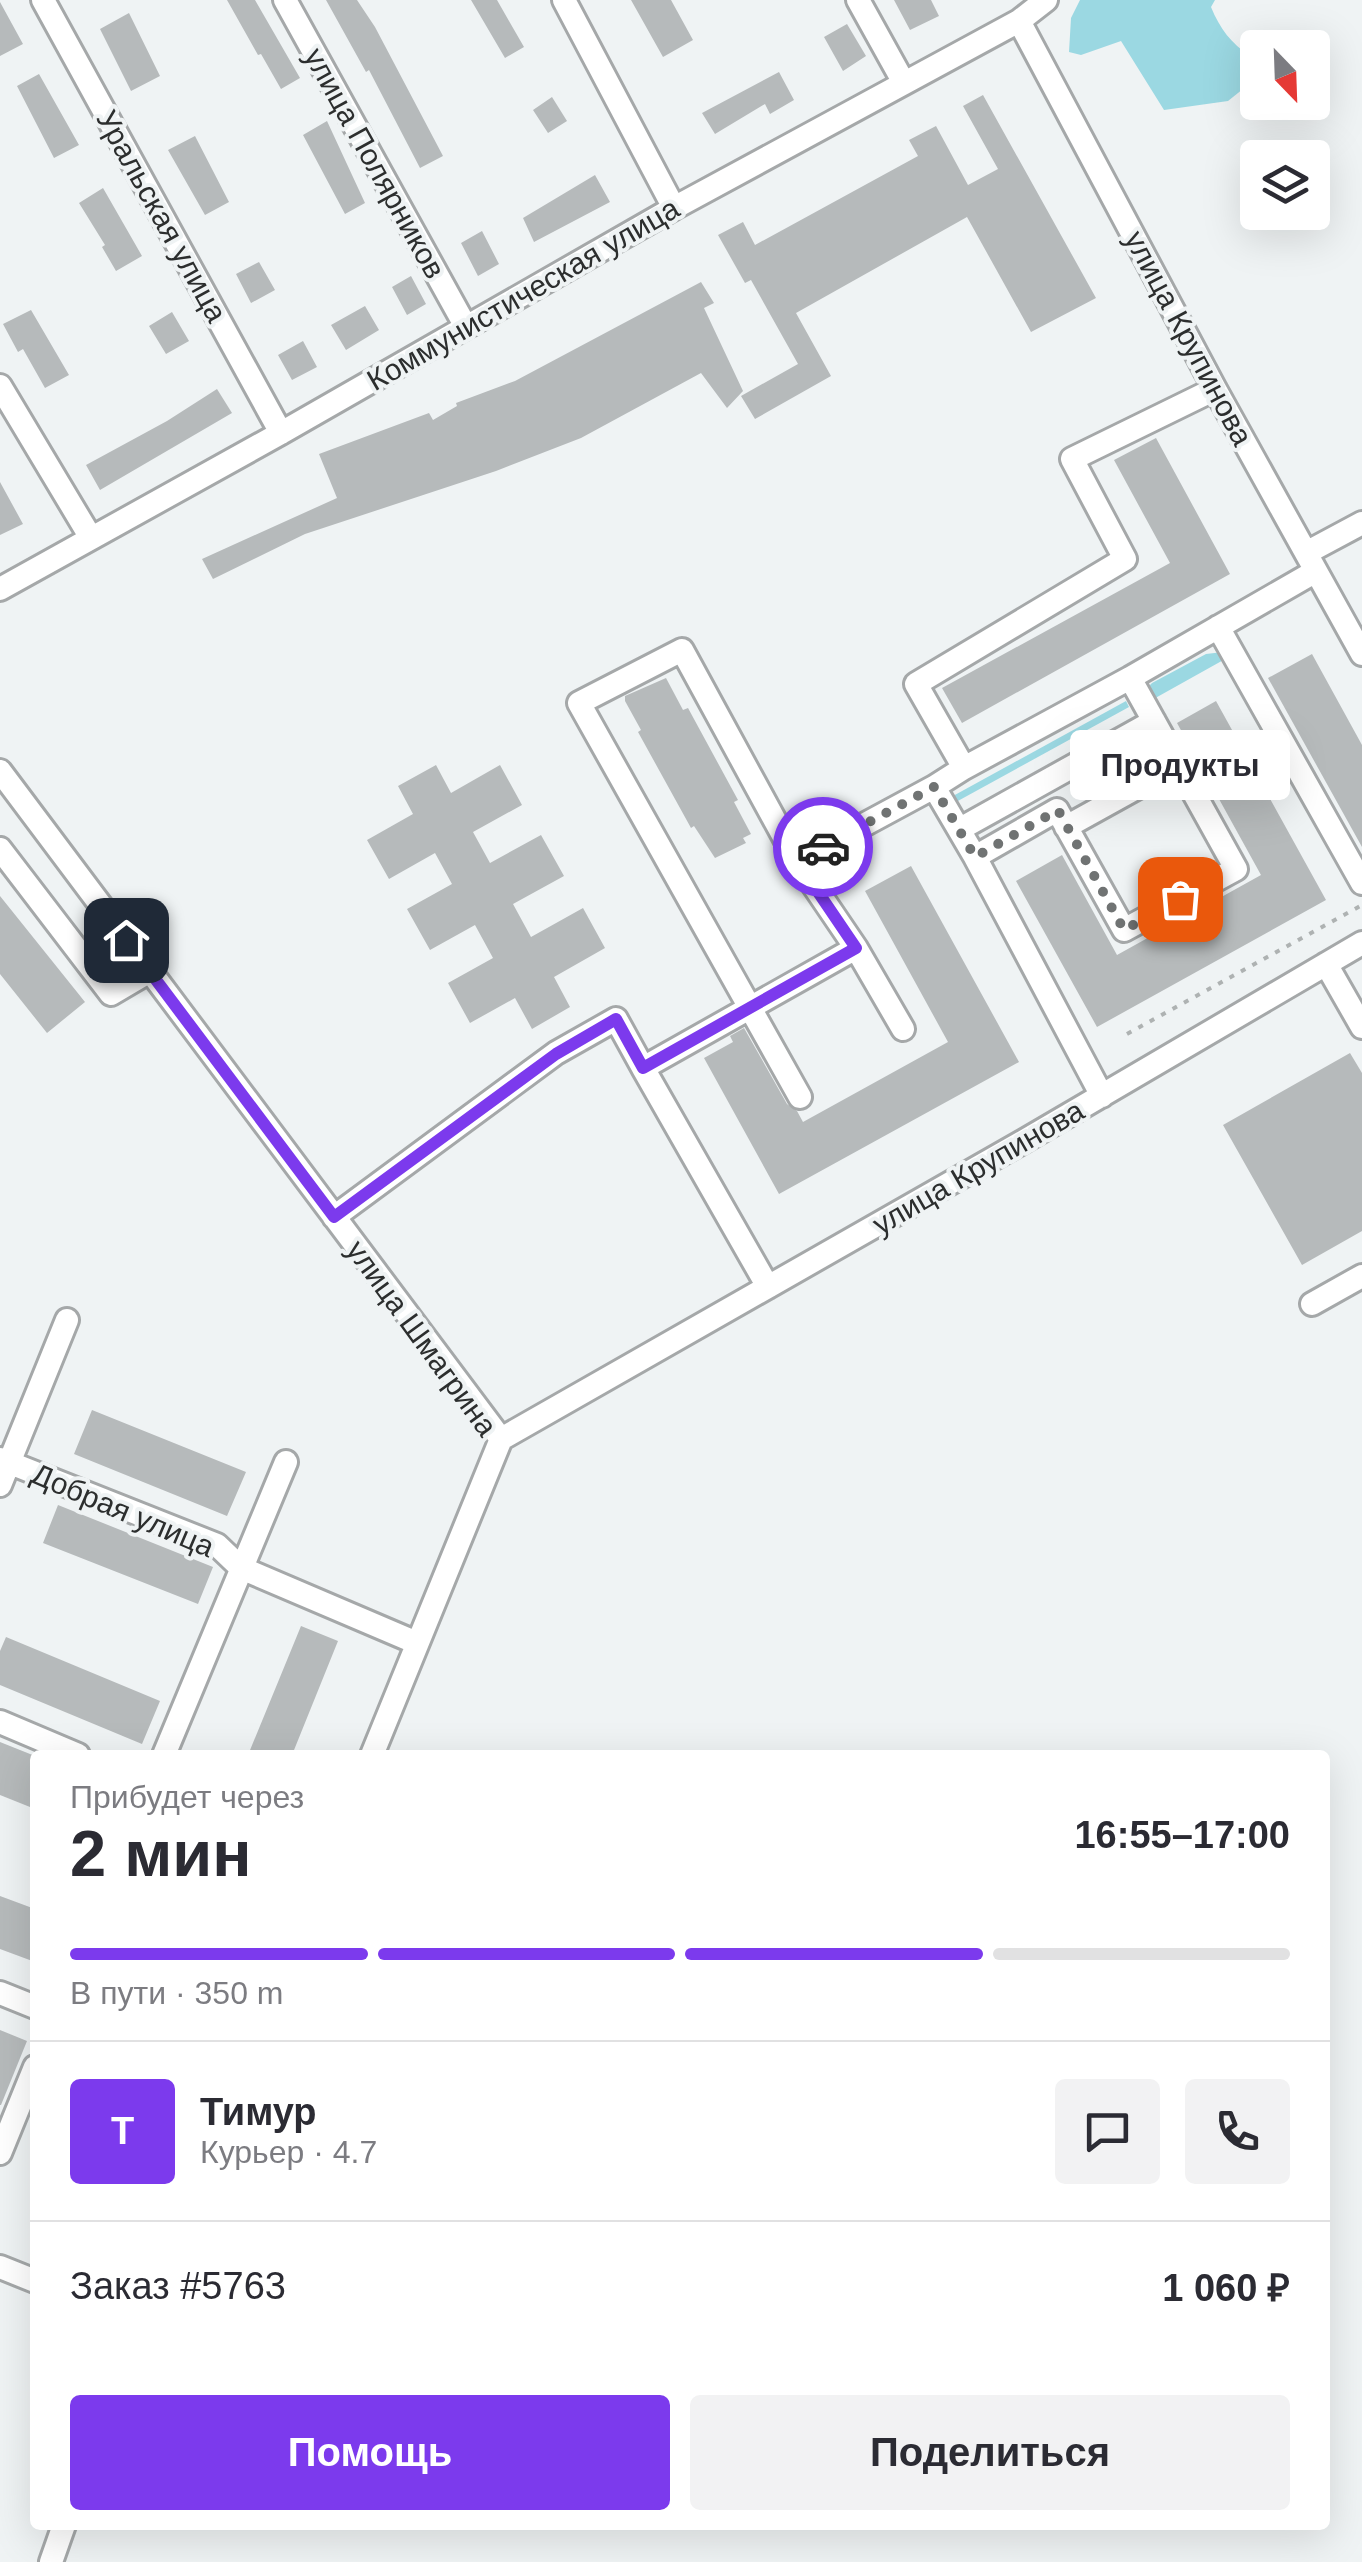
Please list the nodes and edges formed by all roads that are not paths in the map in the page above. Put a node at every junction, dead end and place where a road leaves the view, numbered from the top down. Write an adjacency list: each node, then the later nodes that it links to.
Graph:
1 (43, 0): 12 (street, Уральская улица)
2 (285, 0): 9 (street, улица Полярников)
3 (564, 0): 8 (street)
4 (858, 0): 7 (street)
5 (1046, 0): 6 (street, Коммунистическая улица)
6 (1019, 21): 7 (street, Коммунистическая улица); 11 (street, улица Крупинова)
7 (904, 83): 8 (street, Коммунистическая улица)
8 (674, 208): 9 (street, Коммунистическая улица)
9 (466, 327): 12 (street, Коммунистическая улица)
10 (0, 386): 14 (street)
11 (1215, 388): 15 (street, улица Крупинова); 22 (street)
12 (281, 433): 14 (street, Коммунистическая улица)
13 (1362, 523): 15 (street)
14 (92, 538): 16 (street, Коммунистическая улица)
15 (1311, 562): 17 (street); 18 (street, улица Крупинова)
16 (0, 589)
17 (1218, 627): 19 (street); 30 (street)
18 (1362, 654)
19 (1130, 678): 20 (street); 22 (street)
20 (1154, 721): 21 (street); 26 (street)
21 (1178, 765): 25 (street); 25 (street)
22 (964, 768): 24 (street)
23 (3, 782): 34 (street, улица Шмагрина)
24 (934, 787): 26 (street); 29 (street)
25 (1066, 827): 28 (street)
26 (960, 829): 28 (street)
27 (0, 849): 34 (street)
28 (975, 857): 39 (street)
29 (797, 861): 32 (street); 35 (street)
30 (1362, 882)
31 (1362, 943): 33 (street, улица Крупинова)
32 (856, 948): 35 (street); 37 (street)
33 (1326, 964): 36 (street); 39 (street, улица Крупинова)
34 (150, 971): 41 (street, улица Шмагрина)
35 (751, 1007): 38 (street); 40 (street)
36 (1362, 1027)
37 (903, 1028)
38 (643, 1068): 41 (street); 43 (street)
39 (1102, 1096): 43 (street, улица Крупинова)
40 (800, 1097)
41 (334, 1217): 46 (street, улица Шмагрина)
42 (1362, 1276): 44 (street)
43 (768, 1287): 46 (street, улица Крупинова)
44 (1312, 1304)
45 (67, 1320): 47 (street)
46 (501, 1439): 51 (street, улица Шмагрина)
47 (5, 1461): 49 (street); 50 (street, Добрая улица)
48 (286, 1462): 50 (street, Добрая улица)
49 (0, 1485)
50 (241, 1568): 51 (street, Добрая улица); 54 (street, Добрая улица)
51 (418, 1643): 55 (street, улица Шмагрина)
52 (0, 1722): 53 (street)
53 (66, 1750)
54 (166, 1750)
55 (374, 1750)
56 (0, 1993): 57 (street)
57 (30, 2004)
58 (30, 2080): 59 (street)
59 (0, 2153)
60 (0, 2267): 61 (street)
61 (30, 2279)
62 (62, 2530): 63 (street)
63 (51, 2562)

